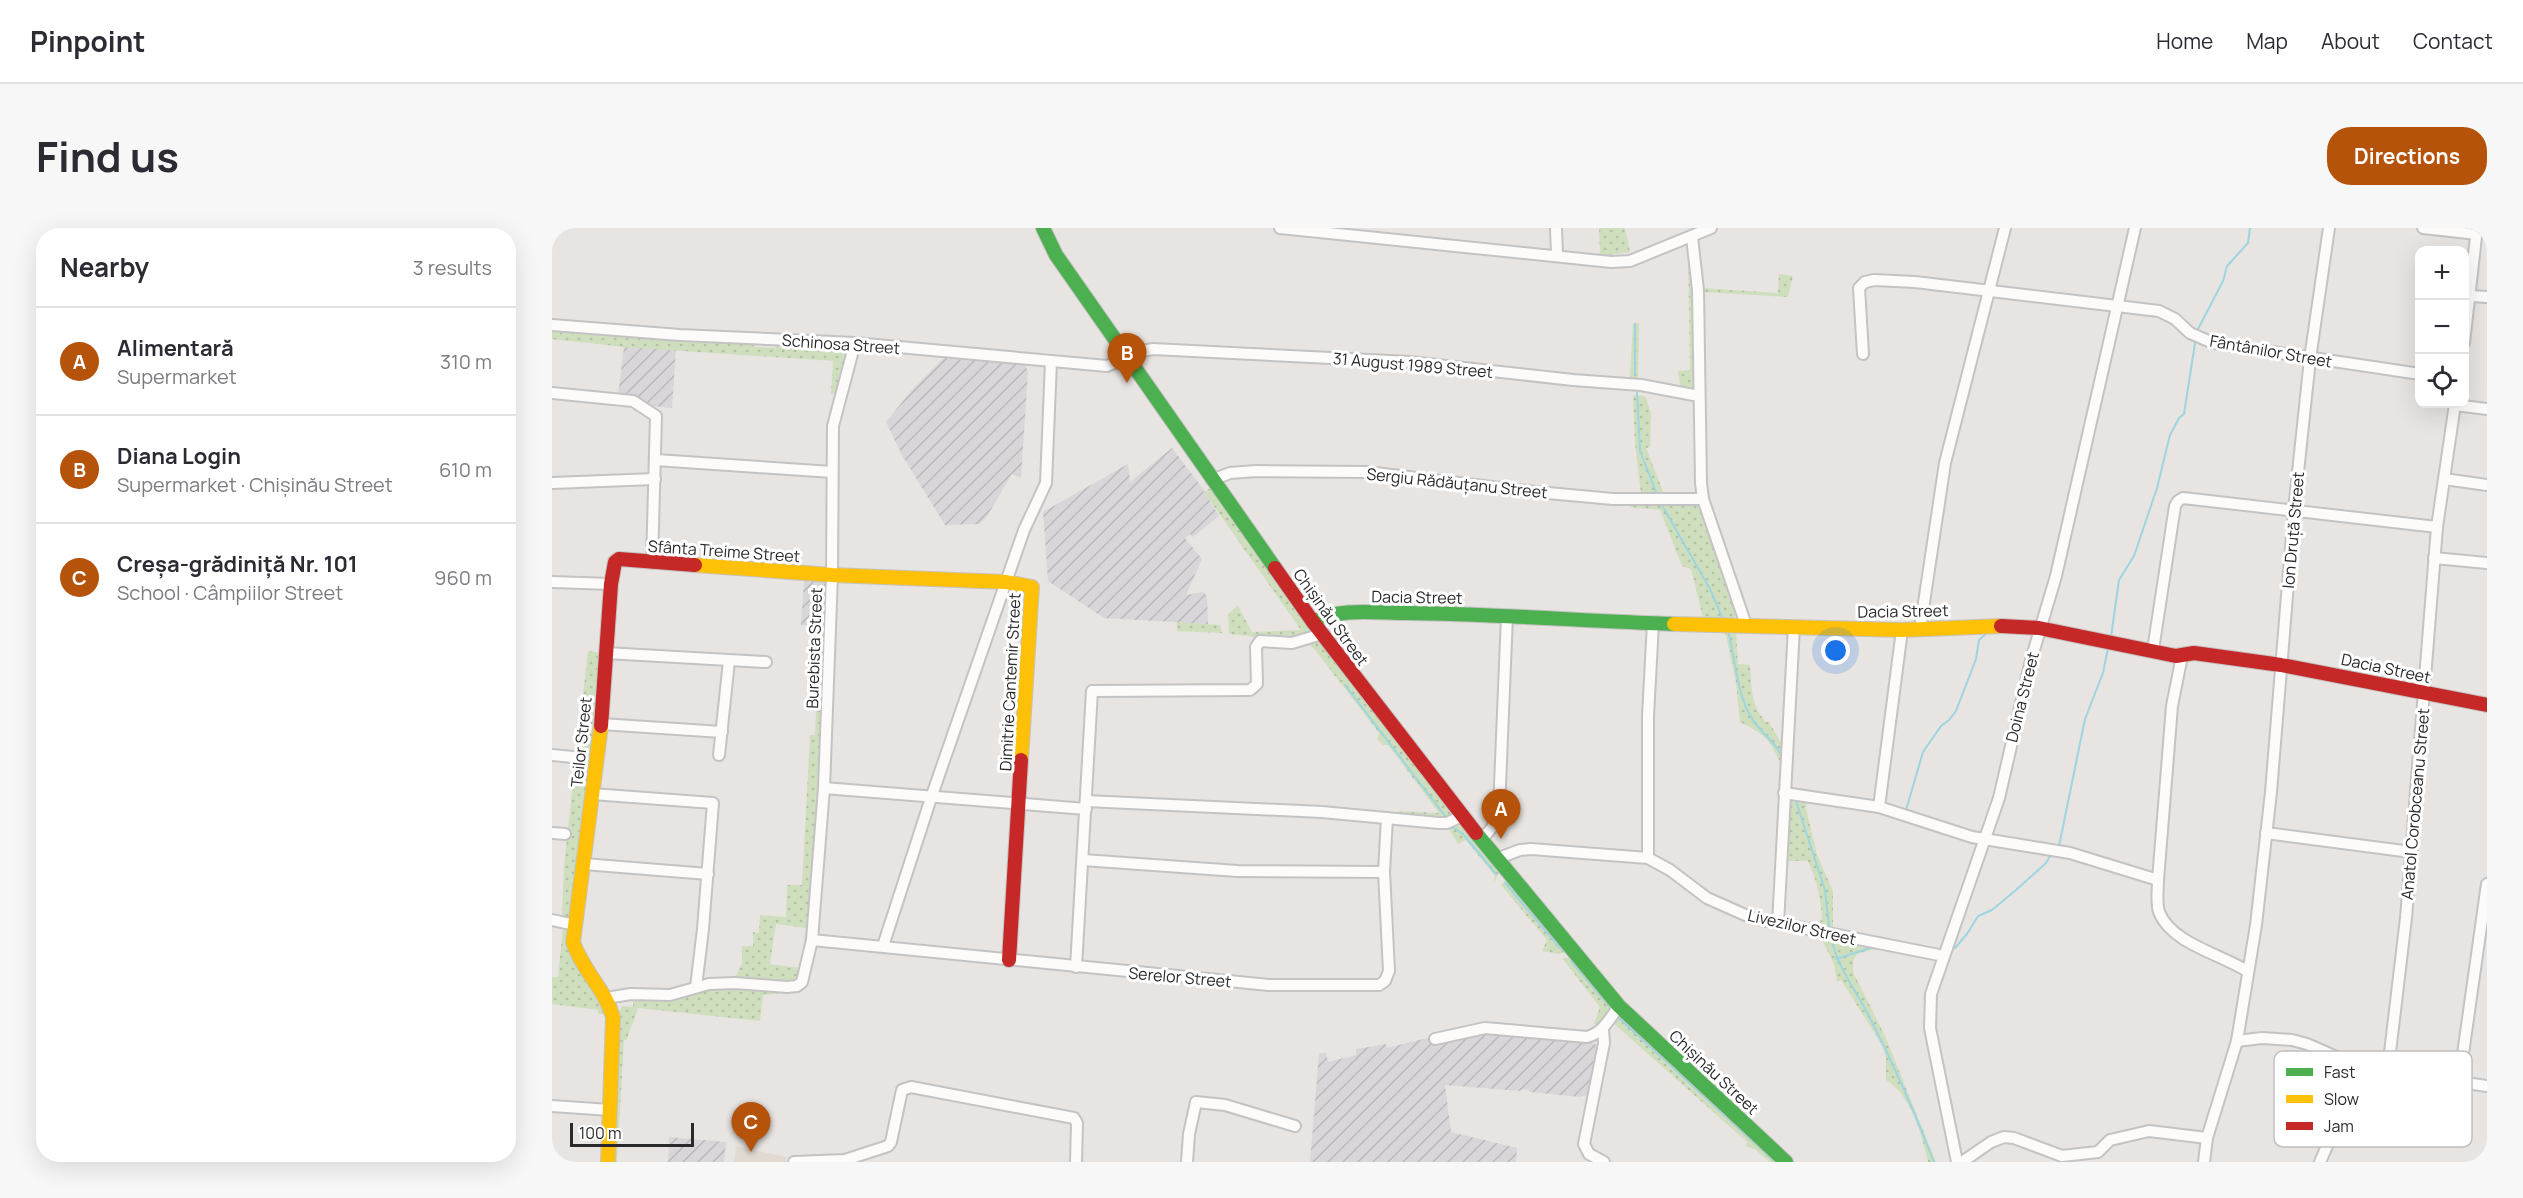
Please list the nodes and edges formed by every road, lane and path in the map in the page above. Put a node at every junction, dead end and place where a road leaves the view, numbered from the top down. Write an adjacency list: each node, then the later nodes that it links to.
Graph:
1 (1043, 228): 21 (street, Chișinău Street)
2 (1280, 228): 9 (street)
3 (1556, 228): 12 (street)
4 (1711, 228): 11 (street)
5 (2005, 228): 13 (street)
6 (2135, 228): 16 (street, Doina Street)
7 (2329, 228): 22 (street, Ion Druță Street)
8 (2423, 228): 10 (street)
9 (1298, 229): 12 (street)
10 (2477, 231): 14 (street)
11 (1692, 237): 12 (street); 26 (street)
12 (1557, 255)
13 (1989, 291): 16 (street, Fântânilor Street); 20 (street, Fântânilor Street); 54 (street)
14 (2471, 296): 15 (street); 17 (street)
15 (2487, 297)
16 (2118, 306): 22 (street, Fântânilor Street); 53 (street, Doina Street)
17 (2469, 309)
18 (552, 325): 19 (street, Schinosa Street)
19 (855, 343): 23 (street, Schinosa Street); 31 (street)
20 (1863, 354)
21 (1127, 358): 23 (street, Schinosa Street); 26 (street, 31 August 1989 Street); 34 (street, Chișinău Street)
22 (2310, 359): 24 (street, Fântânilor Street); 38 (street, Ion Druță Street)
23 (1051, 361): 46 (street)
24 (2415, 373)
25 (552, 393): 30 (street)
26 (1699, 396): 37 (street)
27 (2469, 406): 29 (street)
28 (2454, 408): 33 (street, Anatol Corobceanu Street)
29 (2487, 409)
30 (656, 460): 31 (street); 32 (street)
31 (832, 472): 44 (street)
32 (655, 479): 35 (street); 42 (street)
33 (2444, 479): 36 (street); 39 (street, Anatol Corobceanu Street)
34 (1212, 480): 37 (street, Sergiu Rădăuțanu Street); 49 (street, Chișinău Street)
35 (552, 483)
36 (2487, 484)
37 (1704, 499): 51 (street)
38 (2294, 510): 39 (street); 57 (street); 62 (street, Ion Druță Street)
39 (2437, 527): 40 (street, Anatol Corobceanu Street)
40 (2434, 558): 43 (street); 63 (street, Anatol Corobceanu Street)
41 (615, 562): 42 (street, Sfânta Treime Street); 47 (street, Teilor Street)
42 (652, 563): 44 (street, Sfânta Treime Street)
43 (2487, 563)
44 (832, 575): 46 (street, Burebista Street); 70 (street, Burebista Street)
45 (552, 582): 47 (street)
46 (1006, 582): 73 (street); 74 (street, Dimitrie Cantemir Street)
47 (611, 584): 58 (street, Teilor Street)
48 (1507, 616): 49 (street, Dacia Street); 50 (street, Dacia Street); 82 (street)
49 (1313, 622): 56 (street, Chișinău Street)
50 (1653, 623): 51 (street, Dacia Street); 85 (street)
51 (1746, 625): 52 (street, Dacia Street)
52 (1794, 627): 55 (street, Dacia Street); 71 (street)
53 (2039, 628): 54 (street, Dacia Street); 57 (street, Dacia Street); 83 (street, Doina Street)
54 (1920, 629): 55 (street, Dacia Street)
55 (1902, 630): 76 (street)
56 (1322, 634): 75 (street); 77 (street, Chișinău Street)
57 (2153, 650): 59 (street, Dacia Street)
58 (606, 653): 60 (street); 65 (street, Teilor Street)
59 (2182, 656): 62 (street, Dacia Street); 91 (street)
60 (729, 661): 61 (street); 66 (street)
61 (766, 662)
62 (2281, 664): 63 (street, Dacia Street); 80 (street, Ion Druță Street)
63 (2423, 693): 64 (street, Dacia Street); 84 (street, Anatol Corobceanu Street)
64 (2487, 705)
65 (601, 724): 66 (street); 72 (street, Teilor Street)
66 (722, 732): 68 (street)
67 (552, 755): 69 (street)
68 (719, 755)
69 (573, 757)
70 (824, 788): 73 (street); 96 (street, Burebista Street)
71 (1784, 793): 76 (street); 94 (street)
72 (592, 794): 88 (street, Teilor Street); 90 (street)
73 (931, 798): 74 (street); 97 (street)
74 (1019, 805): 75 (street); 99 (street, Dimitrie Cantemir Street)
75 (1086, 805): 78 (street); 87 (street)
76 (1879, 807): 83 (street)
77 (1462, 816): 78 (street); 82 (street, Chișinău Street)
78 (1388, 818): 89 (street, Serelor Street)
79 (552, 833): 81 (street)
80 (2266, 833): 84 (street); 101 (street, Ion Druță Street)
81 (565, 834)
82 (1482, 840): 86 (street, Chișinău Street)
83 (1986, 840): 91 (street); 98 (street, Doina Street)
84 (2411, 852): 109 (street, Anatol Corobceanu Street)
85 (1648, 858): 86 (street, Livezilor Street); 94 (street, Livezilor Street)
86 (1496, 859): 104 (street, Chișinău Street)
87 (1083, 860): 89 (street); 100 (street)
88 (584, 864): 90 (street); 95 (street, Teilor Street)
89 (1384, 872): 100 (street, Serelor Street)
90 (708, 874): 102 (street)
91 (2158, 880): 101 (street)
92 (2487, 884): 110 (street)
93 (552, 920): 95 (street)
94 (1778, 924): 98 (street, Livezilor Street)
95 (575, 925): 103 (street, Teilor Street)
96 (812, 940): 97 (street, Serelor Street); 102 (street)
97 (883, 946): 99 (street, Serelor Street)
98 (1944, 957): 124 (street, Doina Street)
99 (1009, 960): 100 (street, Serelor Street)
100 (1076, 967)
101 (2247, 971): 107 (street, Ion Druță Street)
102 (696, 987): 103 (street)
103 (606, 998): 114 (street)
104 (1619, 1006): 105 (street); 123 (street, Chișinău Street)
105 (1602, 1029): 106 (street); 122 (street)
106 (1436, 1039)
107 (2237, 1041): 108 (street); 116 (street, Ion Druță Street)
108 (2320, 1051)
109 (2390, 1051)
110 (2463, 1051)
111 (2472, 1084): 112 (street)
112 (2487, 1086)
113 (552, 1106): 114 (street)
114 (610, 1110): 118 (street)
115 (1295, 1126): 121 (street)
116 (2207, 1138): 125 (street); 126 (street, Ion Druță Street)
117 (2327, 1147): 127 (street)
118 (608, 1162)
119 (794, 1162): 120 (street)
120 (1076, 1162)
121 (1187, 1162)
122 (1604, 1162)
123 (1786, 1162)
124 (1957, 1162)
125 (1962, 1162)
126 (2204, 1162)
127 (2320, 1162)

